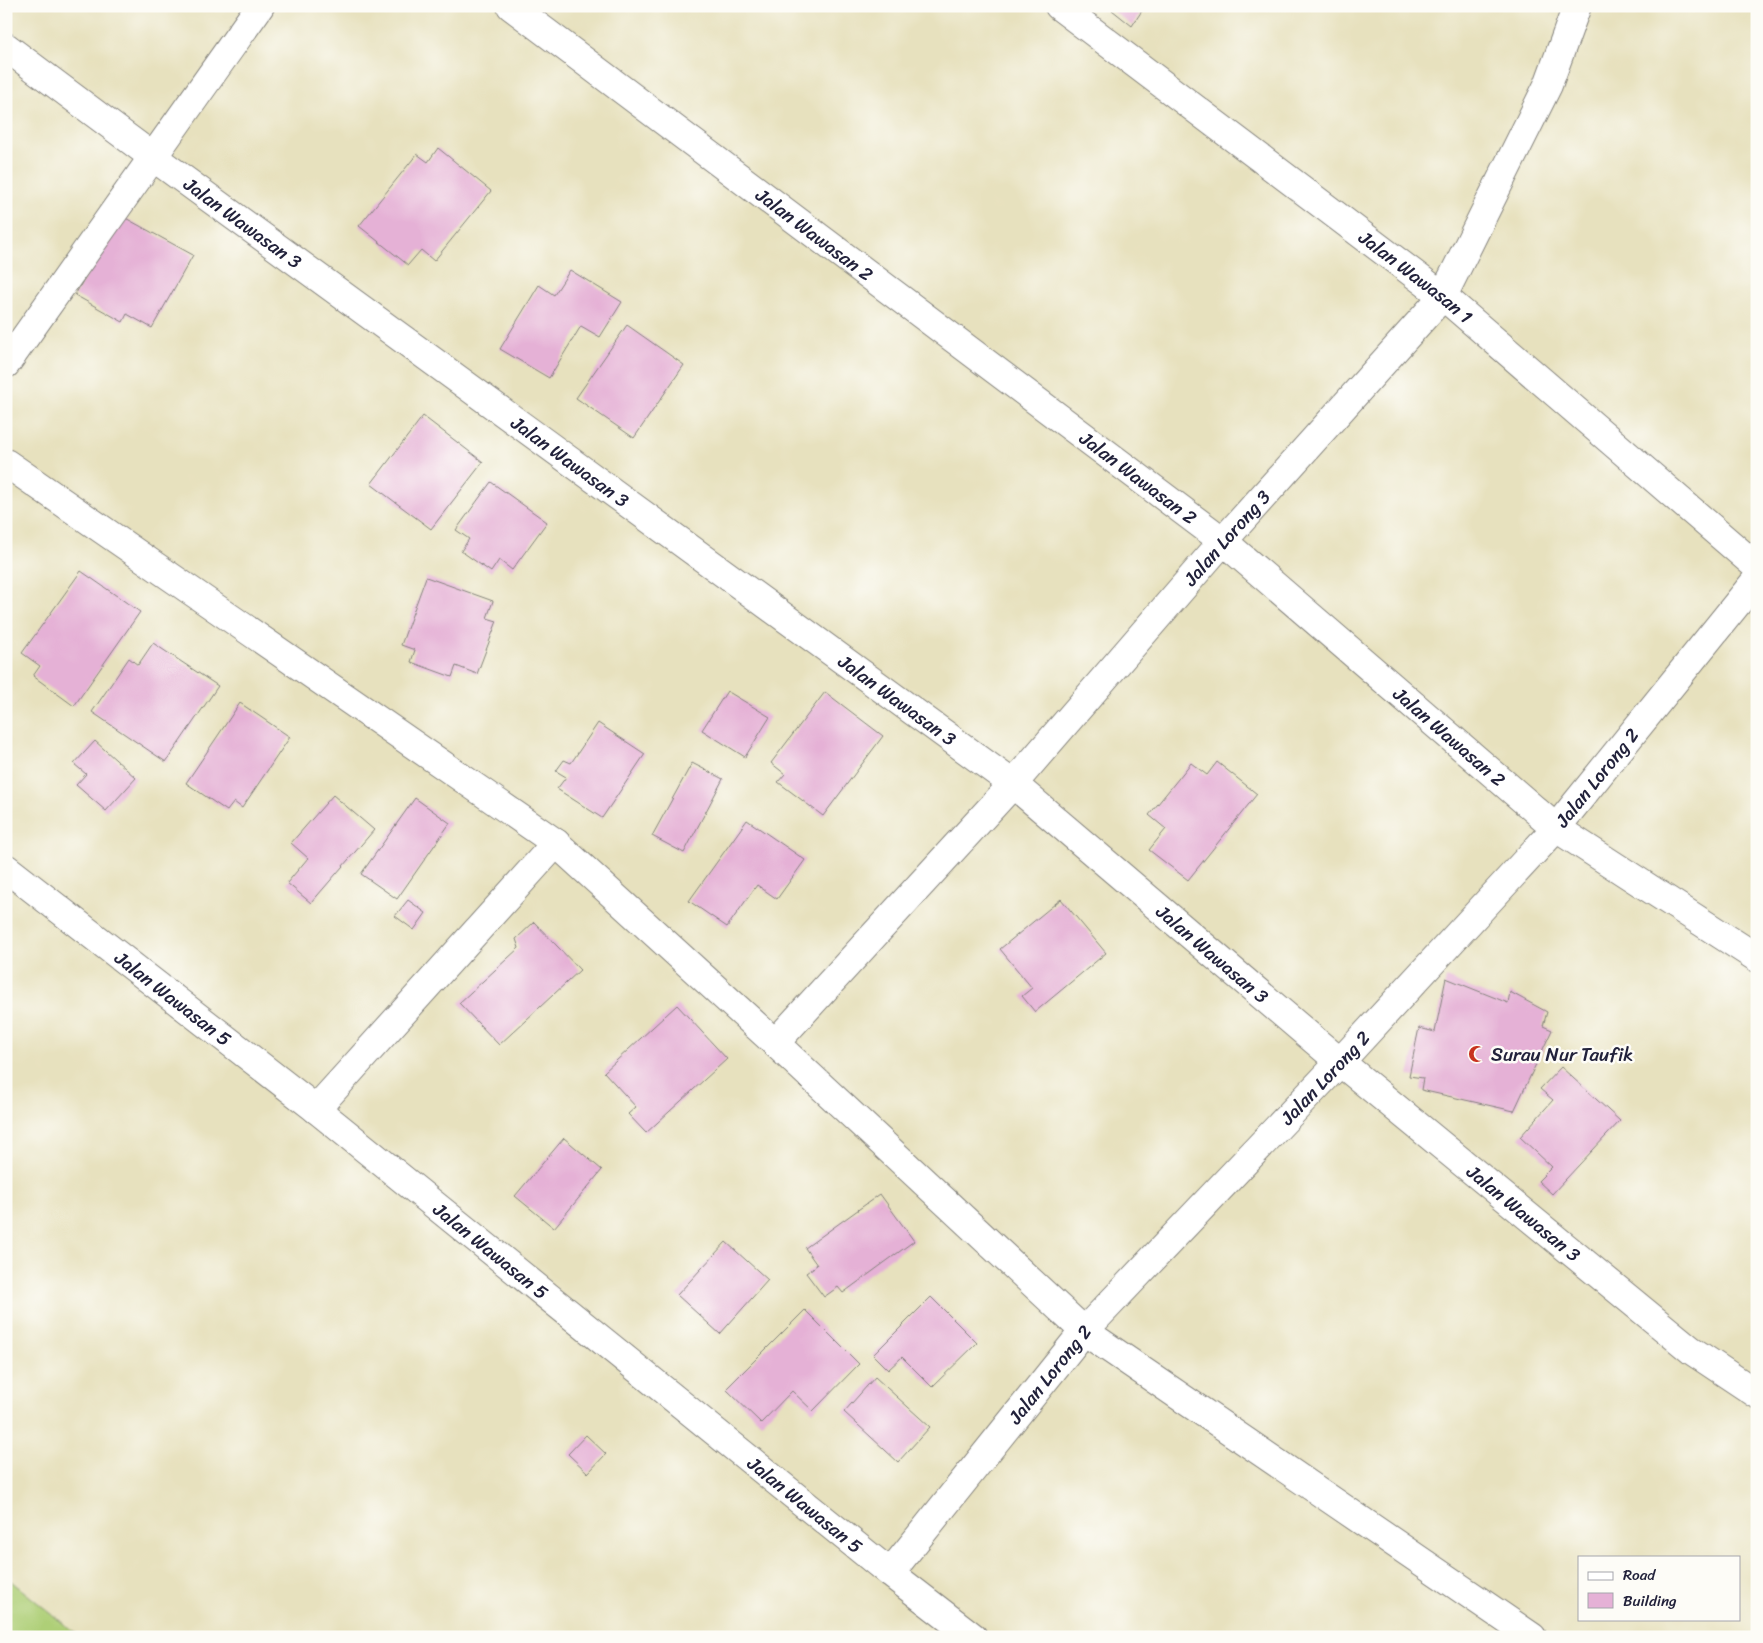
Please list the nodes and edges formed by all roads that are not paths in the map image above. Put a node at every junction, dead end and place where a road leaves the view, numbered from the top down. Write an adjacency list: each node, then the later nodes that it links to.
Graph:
1 (260, 6): 6 (street)
2 (511, 6): 10 (street, Jalan Wawasan 2)
3 (1059, 6): 7 (street, Jalan Wawasan 1)
4 (1577, 6): 7 (street, Jalan Lorong 3)
5 (6, 47): 6 (street, Jalan Wawasan 3)
6 (153, 156): 8 (street); 13 (street, Jalan Wawasan 3)
7 (1442, 296): 10 (street, Jalan Lorong 3); 11 (street, Jalan Wawasan 1)
8 (6, 364)
9 (6, 463): 15 (street)
10 (1223, 541): 13 (street, Jalan Lorong 3); 14 (street, Jalan Wawasan 2)
11 (1757, 567)
12 (1757, 579): 14 (street, Jalan Lorong 2)
13 (1013, 784): 18 (street, Jalan Lorong 3); 19 (street, Jalan Wawasan 3)
14 (1556, 828): 17 (street, Jalan Wawasan 2); 19 (street, Jalan Lorong 2)
15 (556, 843): 18 (street); 20 (street)
16 (6, 868): 20 (street, Jalan Wawasan 5)
17 (1757, 958)
18 (775, 1043): 21 (street)
19 (1340, 1062): 21 (street, Jalan Lorong 2); 22 (street, Jalan Wawasan 3)
20 (316, 1109): 23 (street, Jalan Wawasan 5)
21 (1084, 1331): 23 (street, Jalan Lorong 2); 25 (street)
22 (1757, 1394)
23 (890, 1573): 24 (street, Jalan Wawasan 5)
24 (973, 1637)
25 (1532, 1637)

